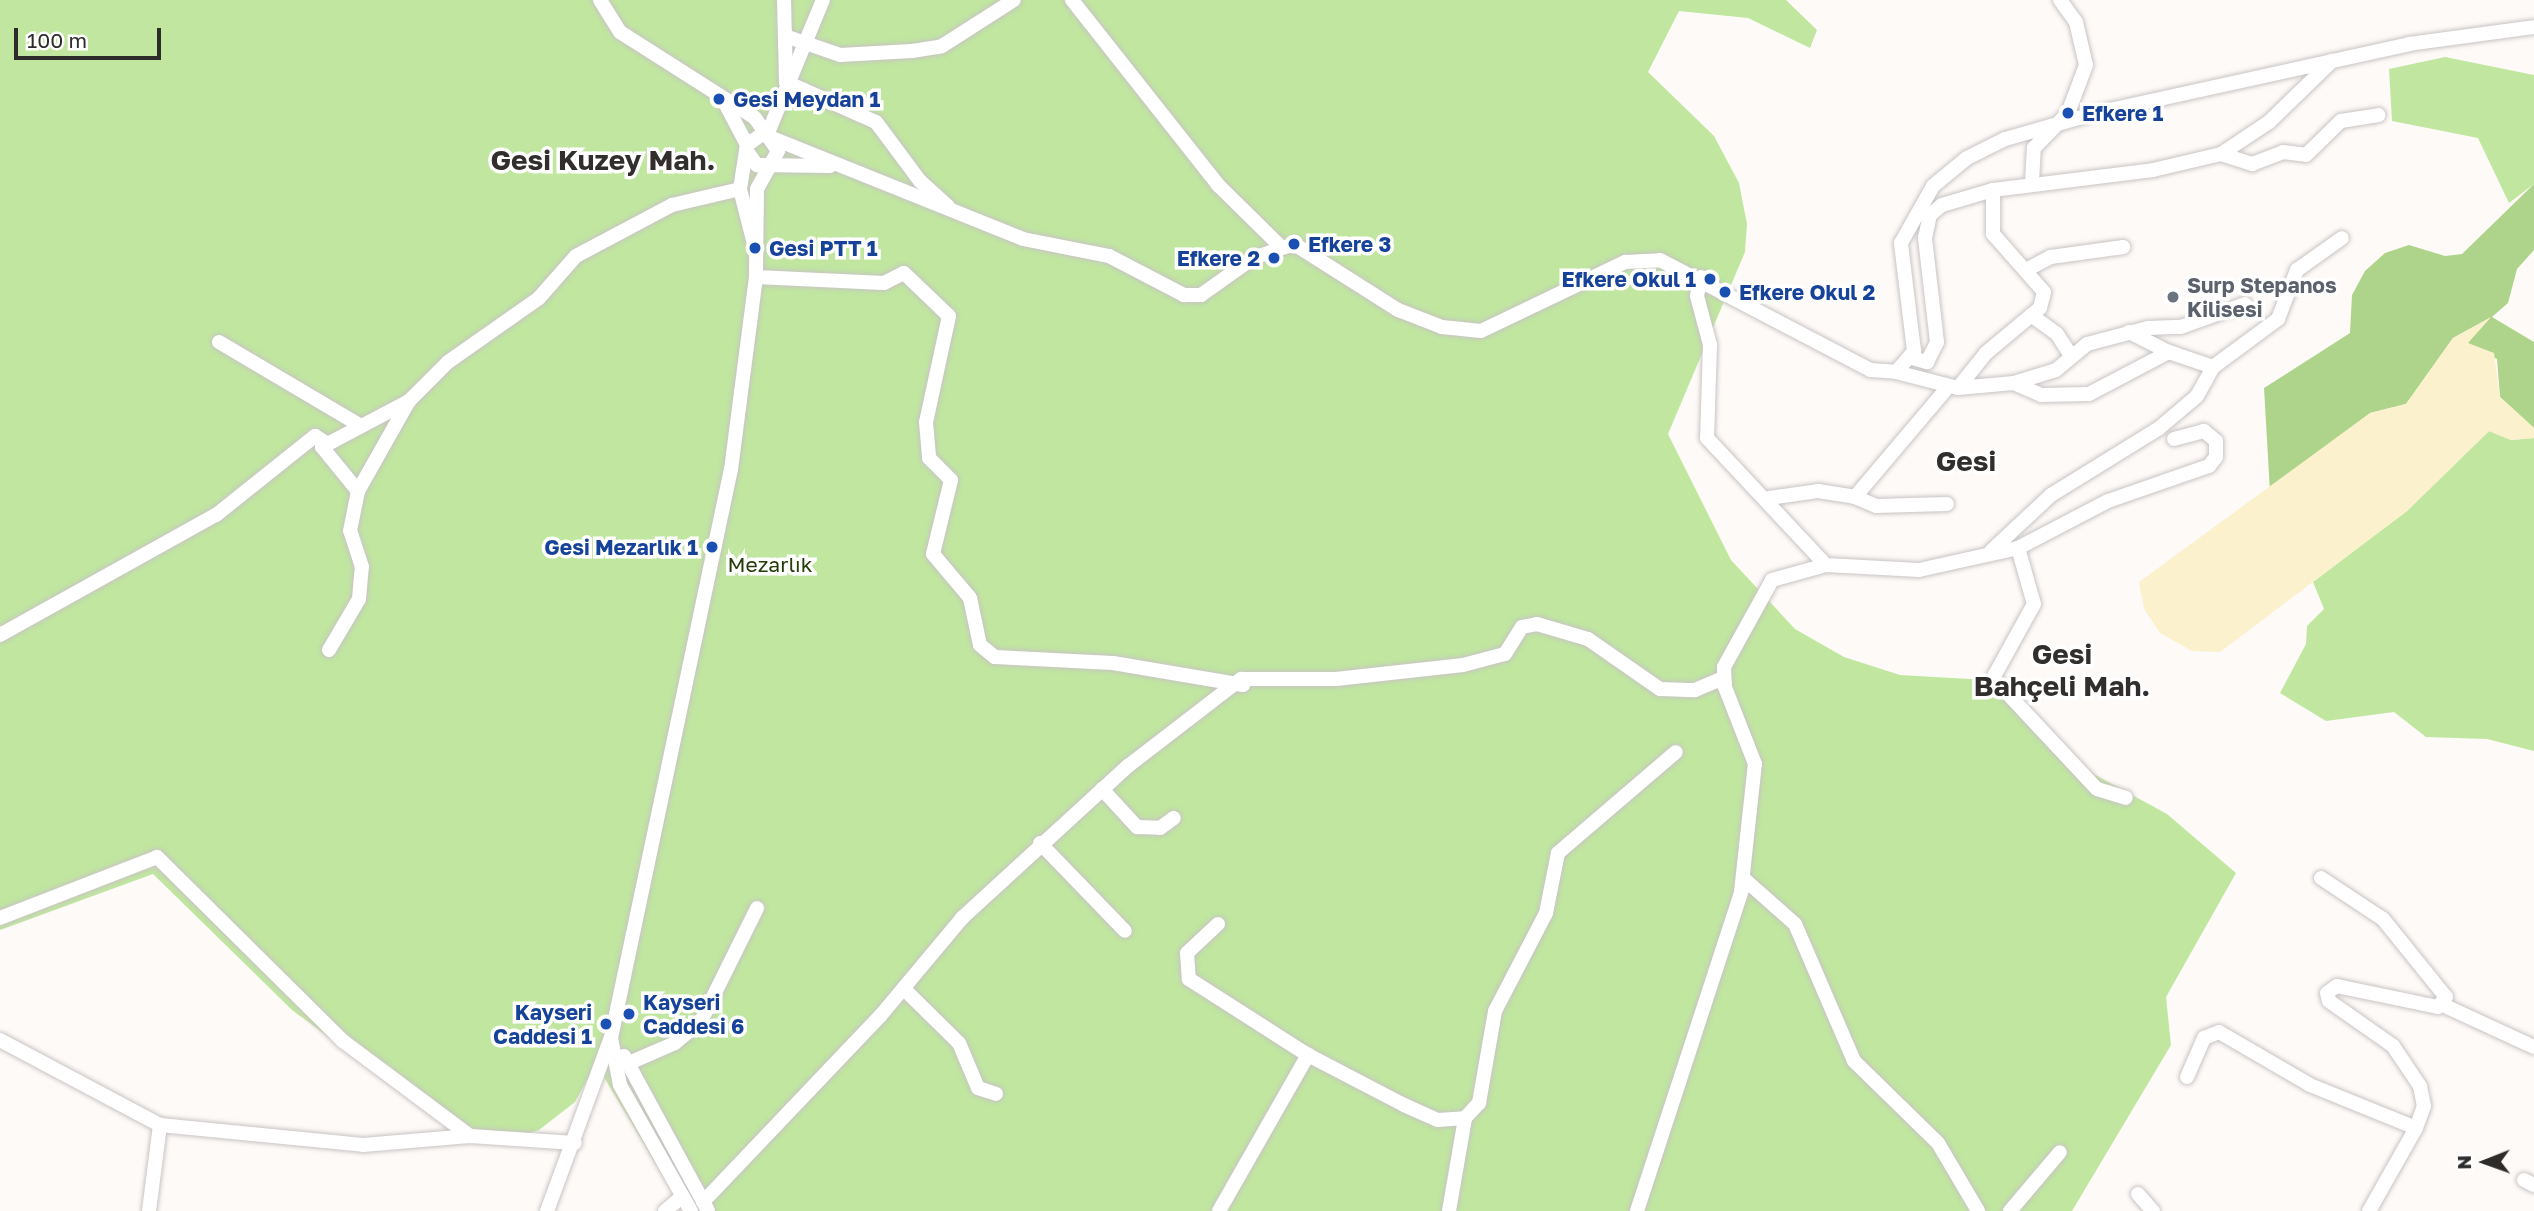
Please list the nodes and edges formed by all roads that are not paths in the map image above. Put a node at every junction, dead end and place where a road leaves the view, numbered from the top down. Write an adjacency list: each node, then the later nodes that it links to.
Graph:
1 (600, 0): 12 (street)
2 (784, 0): 8 (street)
3 (823, 0): 9 (street)
4 (1014, 0): 9 (street)
5 (1072, 0): 25 (street)
6 (2060, 0): 14 (street)
7 (2534, 27): 10 (street)
8 (785, 36): 9 (street); 11 (street)
9 (805, 41): 11 (street)
10 (2332, 61): 14 (street); 17 (street)
11 (786, 82): 15 (street); 23 (street)
12 (719, 99): 15 (street); 16 (street)
13 (2379, 115): 17 (street)
14 (2058, 124): 20 (street); 37 (street)
15 (767, 135): 16 (street); 18 (street); 19 (street)
16 (746, 148): 18 (street); 21 (street)
17 (2221, 155): 20 (street)
18 (767, 166): 19 (street); 27 (street)
19 (832, 166): 23 (street)
20 (2032, 183): 22 (street)
21 (740, 188): 27 (street); 42 (street)
22 (1993, 190): 28 (street); 37 (street)
23 (977, 222): 25 (street)
24 (2342, 238): 38 (street)
25 (1279, 245): 30 (street)
26 (2123, 247): 28 (street)
27 (755, 248): 29 (street)
28 (2028, 270): 32 (street)
29 (756, 277): 56 (street); 70 (street)
30 (1701, 277): 39 (street); 48 (street)
31 (2245, 304): 33 (street)
32 (2031, 315): 36 (street); 41 (street)
33 (2129, 332): 35 (street); 36 (street)
34 (219, 342): 43 (street)
35 (2169, 352): 38 (street); 40 (street)
36 (2070, 354): 40 (street)
37 (1912, 358): 39 (street)
38 (2213, 368): 51 (street)
39 (1896, 372): 41 (street)
40 (2014, 383): 41 (street)
41 (1953, 388): 47 (street)
42 (409, 401): 43 (street); 46 (street)
43 (361, 426): 45 (street)
44 (2174, 439): 50 (street)
45 (328, 443): 46 (street); 53 (street)
46 (358, 491): 54 (street)
47 (1855, 497): 48 (street); 49 (street)
48 (1769, 498): 52 (street)
49 (1947, 504)
50 (2018, 548): 51 (street); 59 (street)
51 (1991, 551): 52 (street)
52 (1826, 565): 55 (street)
53 (0, 635)
54 (329, 650)
55 (1723, 678): 56 (street); 62 (street)
56 (1240, 685): 58 (street)
57 (1676, 752): 77 (street)
58 (1102, 789): 60 (street); 61 (street)
59 (2126, 798)
60 (1174, 818)
61 (1040, 843): 67 (street); 68 (street)
62 (1743, 878): 91 (street); 92 (street)
63 (2321, 878): 69 (street)
64 (757, 908): 74 (street)
65 (0, 918): 80 (street)
66 (1218, 924): 73 (street)
67 (1125, 931)
68 (904, 989): 76 (street); 85 (street)
69 (2443, 1005): 72 (street); 79 (street)
70 (611, 1038): 74 (street); 81 (street); 84 (street)
71 (0, 1040): 78 (street)
72 (2534, 1047)
73 (1307, 1055): 77 (street); 89 (street)
74 (629, 1063): 85 (street)
75 (2187, 1077): 79 (street)
76 (996, 1094)
77 (1465, 1118): 90 (street)
78 (160, 1125): 80 (street); 86 (street)
79 (2416, 1128): 95 (street)
80 (470, 1136): 81 (street)
81 (575, 1143): 87 (street)
82 (2060, 1152): 93 (street)
83 (2138, 1194): 94 (street)
84 (683, 1196): 85 (street); 88 (street)
85 (701, 1208)
86 (149, 1211)
87 (547, 1211)
88 (665, 1211)
89 (1220, 1211)
90 (1449, 1211)
91 (1637, 1211)
92 (1978, 1211)
93 (2010, 1211)
94 (2153, 1211)
95 (2369, 1211)

